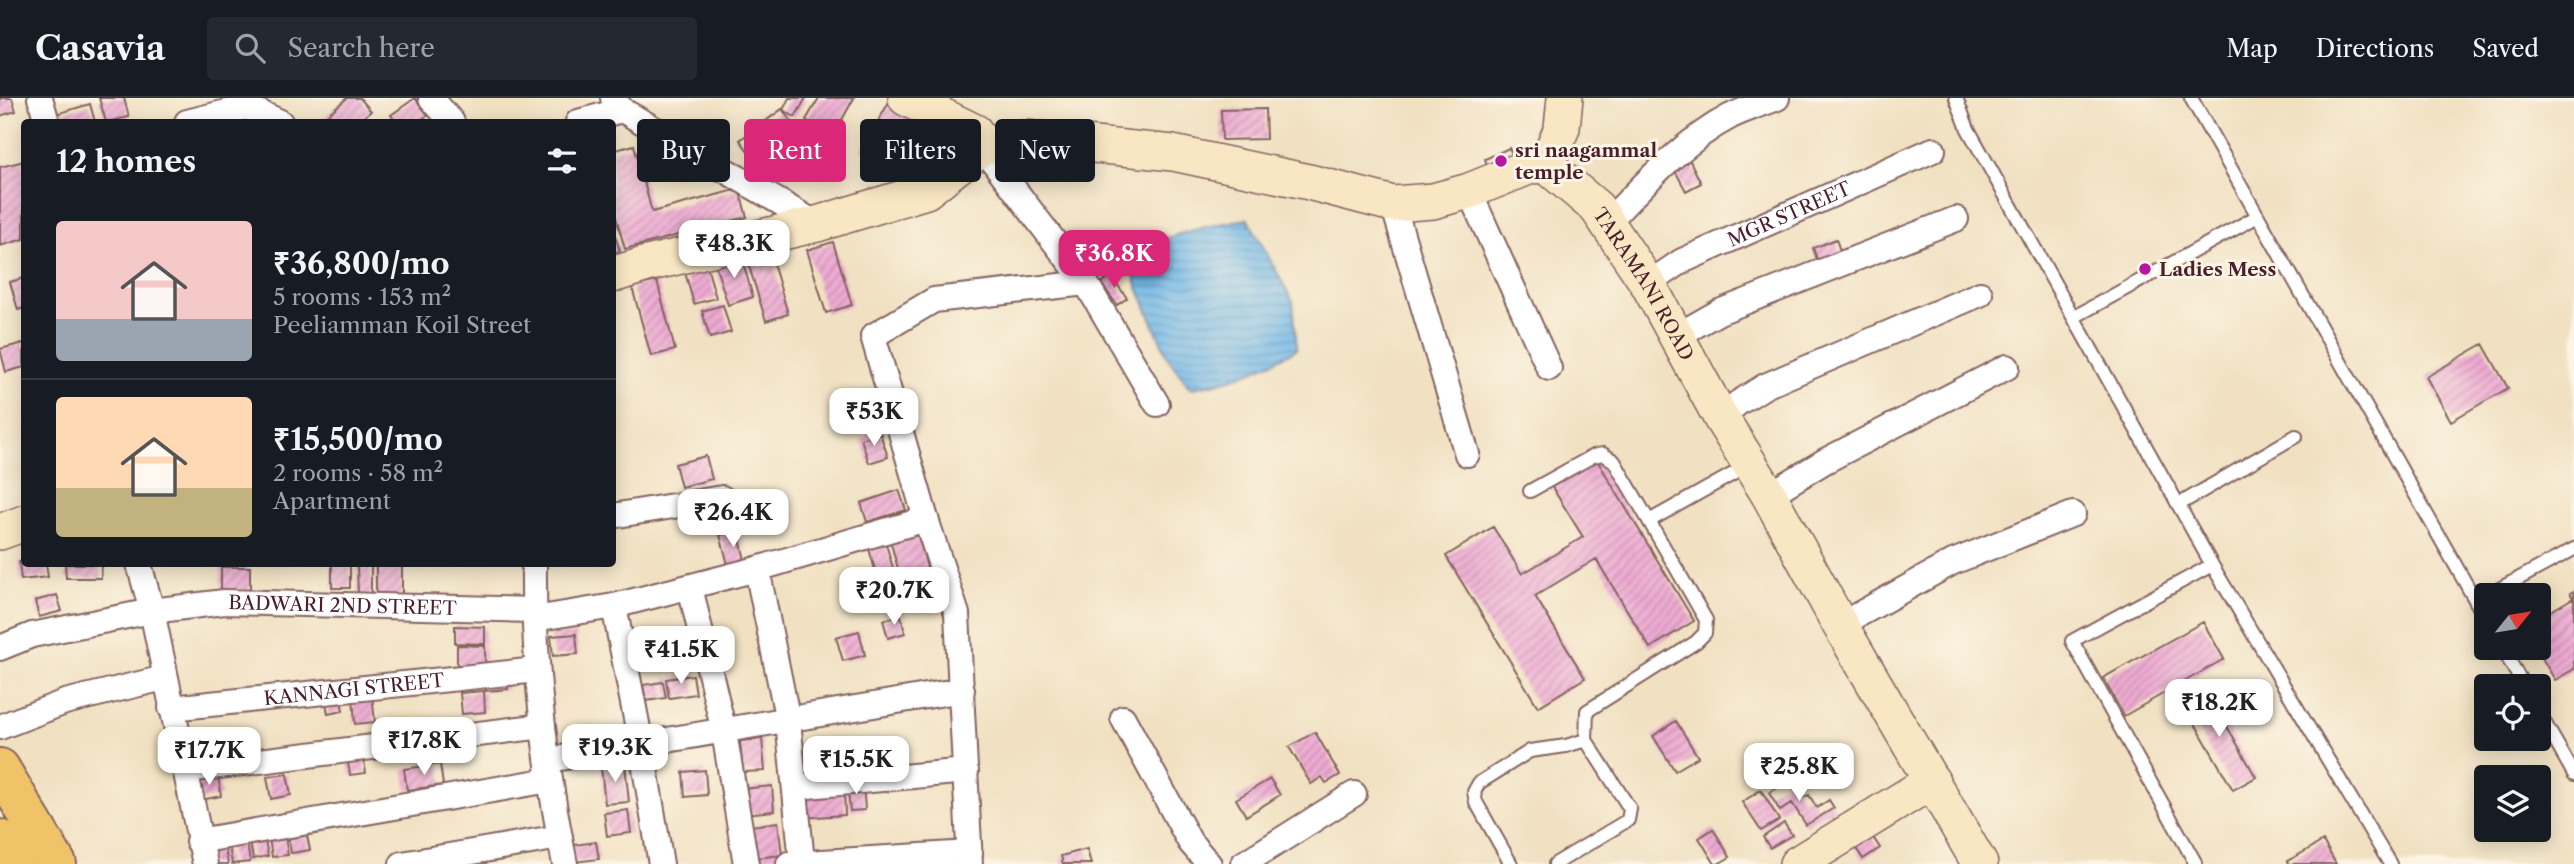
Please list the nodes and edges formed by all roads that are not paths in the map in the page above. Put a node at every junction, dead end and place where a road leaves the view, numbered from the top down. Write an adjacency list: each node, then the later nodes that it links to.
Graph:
1 (40, 98): 9 (street)
2 (431, 98): 12 (street)
3 (906, 98): 14 (street)
4 (1564, 98): 16 (street)
5 (1777, 98): 21 (street)
6 (1956, 98): 27 (lane)
7 (2191, 98): 19 (lane)
8 (618, 104): 13 (street); 22 (street)
9 (46, 119)
10 (199, 119): 11 (street)
11 (273, 119)
12 (449, 119)
13 (585, 119)
14 (982, 147): 18 (street); 22 (street); 24 (street)
15 (1933, 150): 25 (street, MGR STREET)
16 (1546, 165): 17 (street); 21 (street, TARAMANI ROAD); 35 (street, TARAMANI ROAD)
17 (1469, 191): 18 (street); 30 (street)
18 (1393, 204): 34 (street)
19 (2258, 216): 27 (lane); 51 (lane)
20 (1956, 219): 28 (street)
21 (1607, 223): 25 (street, TARAMANI ROAD)
22 (817, 224): 23 (street)
23 (616, 274)
24 (1086, 284): 31 (street); 42 (street)
25 (1648, 284): 28 (street, TARAMANI ROAD)
26 (1980, 294): 32 (street)
27 (2074, 317): 39 (lane)
28 (1675, 337): 32 (street, TARAMANI ROAD)
29 (2007, 367): 37 (street)
30 (1549, 368)
31 (1157, 404)
32 (1721, 418): 37 (street, TARAMANI ROAD)
33 (2296, 436): 39 (lane)
34 (1468, 454)
35 (1733, 474): 43 (lane); 77 (street, TARAMANI ROAD)
36 (1530, 491): 43 (lane)
37 (1769, 495): 57 (street, TARAMANI ROAD)
38 (722, 498): 41 (street)
39 (2178, 505): 47 (lane)
40 (2073, 514): 57 (street)
41 (616, 515)
42 (926, 519): 50 (street, BADWARI 2ND STREET); 61 (street)
43 (1649, 521): 69 (lane)
44 (21, 524): 45 (street)
45 (0, 532)
46 (2574, 550): 52 (lane)
47 (2212, 565): 97 (lane); 98 (lane)
48 (140, 567): 55 (street)
49 (534, 567): 56 (street)
50 (757, 569): 53 (street, BADWARI 2ND STREET); 64 (street)
51 (2475, 583)
52 (2512, 583)
53 (690, 587): 54 (street, BADWARI 2ND STREET); 67 (street)
54 (614, 606): 56 (street, BADWARI 2ND STREET); 70 (street)
55 (152, 611): 56 (street, BADWARI 2ND STREET); 58 (street, BADWARI 2ND STREET); 60 (street)
56 (534, 614): 59 (street)
57 (1840, 625): 77 (street, TARAMANI ROAD)
58 (0, 648)
59 (537, 670): 62 (street, KANNAGI STREET); 65 (street)
60 (164, 678): 62 (street); 66 (street)
61 (962, 690): 64 (street); 74 (street)
62 (171, 709): 72 (street)
63 (1123, 718): 90 (street)
64 (788, 721): 67 (street); 76 (street)
65 (543, 726): 72 (street); 73 (street)
66 (0, 727)
67 (724, 732): 70 (street); 89 (street)
68 (2551, 734): 75 (lane)
69 (1586, 740): 92 (lane); 93 (lane)
70 (641, 744): 73 (street); 88 (street)
71 (0, 768): 85 (main road)
72 (186, 770): 81 (street)
73 (550, 770): 79 (street); 81 (street)
74 (966, 771): 76 (street); 82 (street)
75 (2574, 774)
76 (797, 787): 83 (street)
77 (1923, 787): 94 (street); 95 (street, TARAMANI ROAD); 96 (street, TARAMANI ROAD)
78 (1354, 793): 91 (street)
79 (560, 837): 86 (street); 87 (street)
80 (0, 839): 84 (main road)
81 (201, 852)
82 (970, 858): 83 (street)
83 (795, 863)
84 (15, 864)
85 (57, 864)
86 (402, 864)
87 (565, 864)
88 (661, 864)
89 (746, 864)
90 (1209, 864)
91 (1243, 864)
92 (1511, 864)
93 (1555, 864)
94 (1797, 864)
95 (1954, 864)
96 (1980, 864)
97 (2196, 864)
98 (2390, 864)

